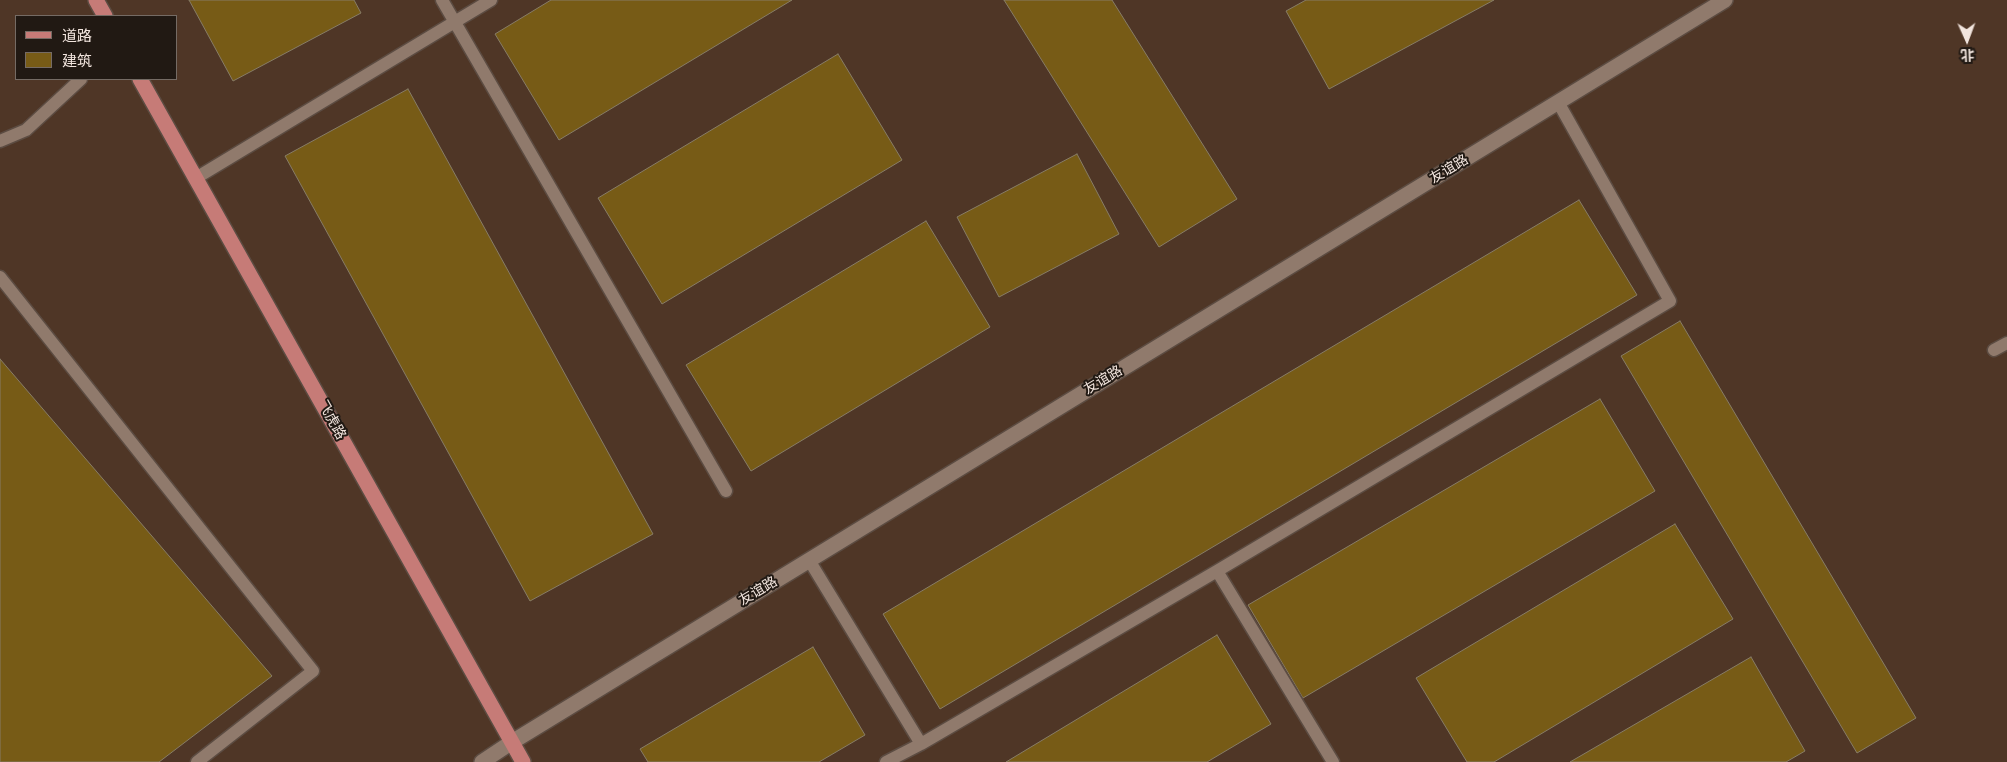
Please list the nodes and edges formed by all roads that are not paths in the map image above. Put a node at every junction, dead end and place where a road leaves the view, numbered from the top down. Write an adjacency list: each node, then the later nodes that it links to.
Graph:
1 (96, 0): 5 (main road)
2 (442, 0): 6 (lane)
3 (491, 0): 6 (lane)
4 (1725, 0): 9 (street, 友谊路)
5 (104, 15)
6 (454, 22): 11 (lane); 15 (lane)
7 (80, 80): 10 (lane)
8 (141, 80): 11 (main road, 飞虎路)
9 (1558, 102): 16 (street, 友谊路); 17 (lane)
10 (0, 141)
11 (196, 178): 18 (main road, 飞虎路)
12 (0, 277): 20 (lane)
13 (2007, 343): 14 (lane)
14 (1994, 350)
15 (726, 491)
16 (810, 560): 18 (street, 友谊路); 19 (lane)
17 (1217, 571): 19 (lane); 24 (lane)
18 (512, 742): 21 (street, 友谊路); 22 (main road, 飞虎路)
19 (921, 744): 23 (lane)
20 (197, 762)
21 (482, 762)
22 (523, 762)
23 (886, 762)
24 (1333, 762)

